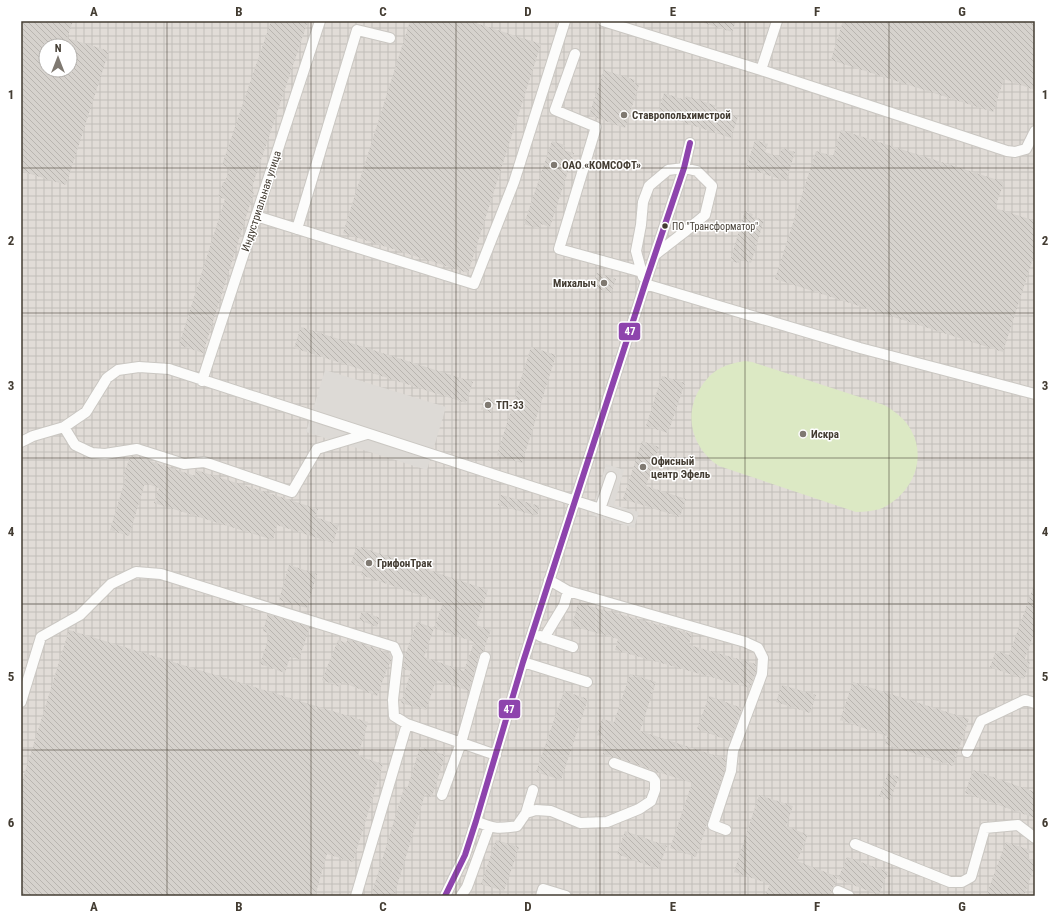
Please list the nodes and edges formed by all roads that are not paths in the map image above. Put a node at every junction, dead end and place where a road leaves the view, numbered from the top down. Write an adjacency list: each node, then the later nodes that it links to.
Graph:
1 (320, 21): 12 (street, Индустриальная улица)
2 (566, 21): 13 (street)
3 (606, 21): 8 (street)
4 (777, 21): 8 (street)
5 (359, 26): 6 (street); 13 (street)
6 (390, 38)
7 (575, 54): 15 (street)
8 (762, 70): 9 (street)
9 (1035, 131)
10 (690, 143): 11 (street)
11 (684, 168): 14 (street); 14 (street); 15 (street)
12 (256, 216): 13 (street); 17 (street, Индустриальная улица)
13 (297, 229)
14 (656, 254): 16 (street)
15 (642, 272): 16 (street)
16 (645, 284): 18 (street); 23 (street)
17 (202, 381): 19 (street); 20 (street)
18 (1035, 394)
19 (64, 427): 20 (street); 21 (street)
20 (367, 434): 23 (street)
21 (21, 442)
22 (611, 477): 24 (street)
23 (575, 501): 24 (street); 26 (street)
24 (600, 509): 25 (street)
25 (628, 518)
26 (549, 580): 27 (street); 28 (street)
27 (568, 591): 29 (street); 46 (street)
28 (532, 634): 29 (street); 32 (street)
29 (544, 638): 30 (street)
30 (573, 647)
31 (485, 657): 37 (street)
32 (523, 662): 33 (street); 39 (street)
33 (587, 682)
34 (21, 702): 36 (street)
35 (1035, 702): 38 (street)
36 (407, 724): 37 (street); 50 (street)
37 (461, 742): 39 (street); 42 (street)
38 (967, 752)
39 (496, 755): 44 (street)
40 (614, 763): 43 (street)
41 (533, 790): 43 (street)
42 (442, 795)
43 (526, 813): 45 (street)
44 (476, 821): 45 (street); 51 (street)
45 (489, 827): 52 (street)
46 (726, 830)
47 (1035, 838): 48 (street)
48 (855, 844)
49 (838, 891): 55 (street)
50 (356, 896)
51 (445, 896)
52 (461, 896)
53 (540, 896): 54 (street)
54 (566, 896)
55 (849, 896)

